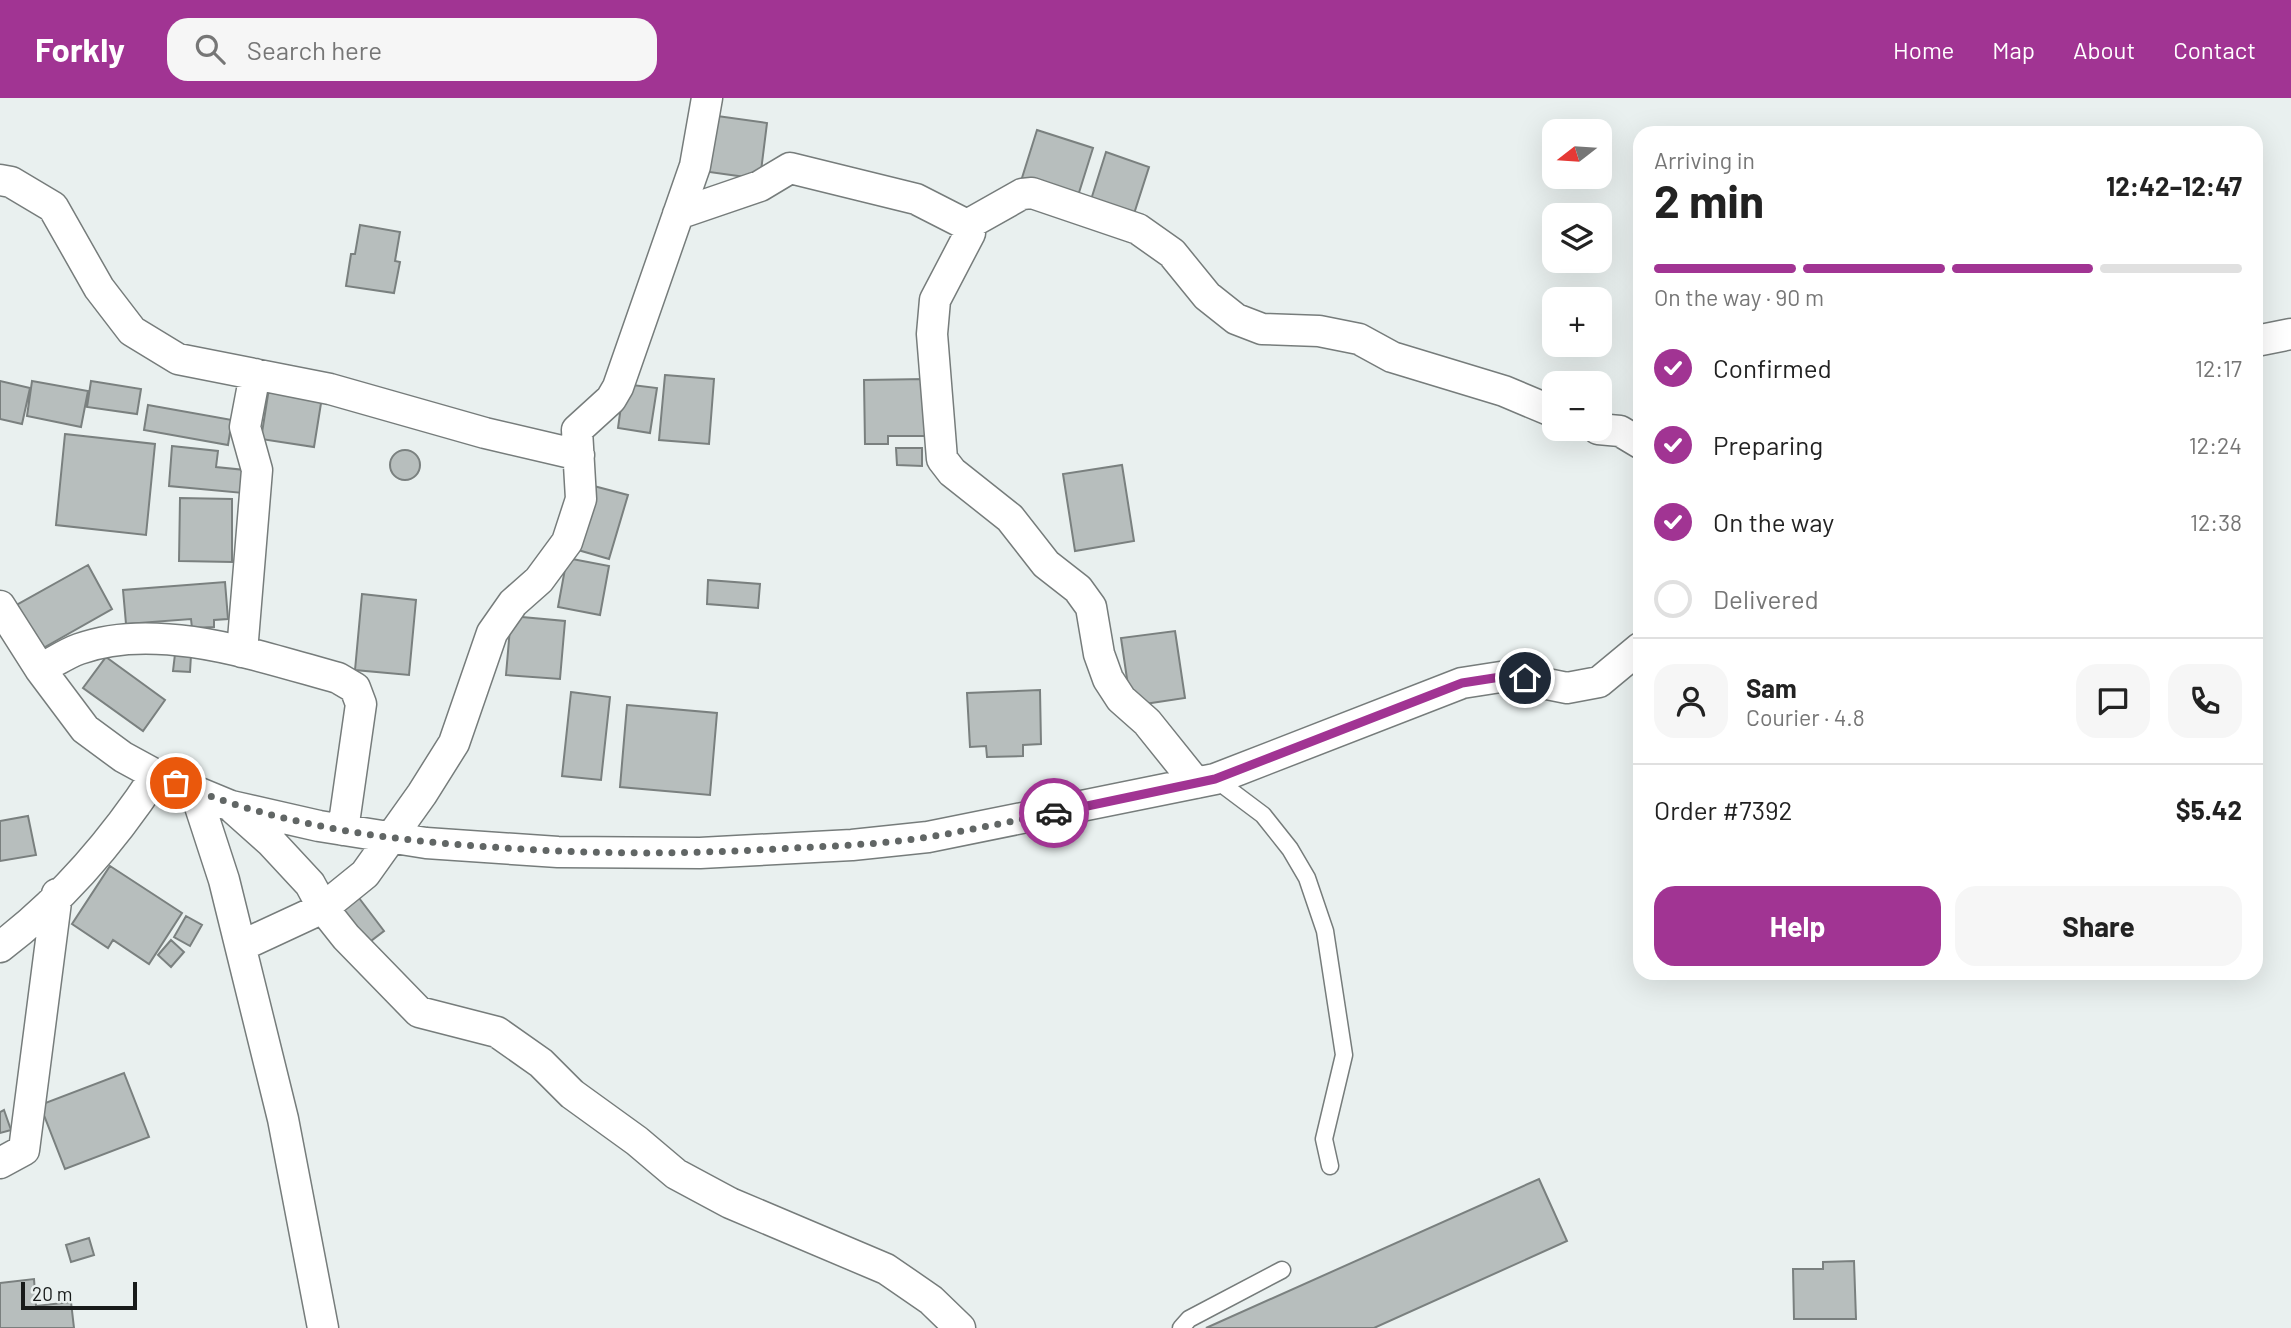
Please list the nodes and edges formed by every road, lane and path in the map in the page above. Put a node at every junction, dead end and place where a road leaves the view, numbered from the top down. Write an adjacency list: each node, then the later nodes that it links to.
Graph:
1 (707, 98): 3 (street)
2 (0, 180): 7 (street)
3 (678, 214): 4 (street); 11 (street)
4 (967, 225): 8 (street); 17 (street)
5 (2291, 334): 6 (street)
6 (2263, 340)
7 (255, 374): 11 (street); 13 (street)
8 (1542, 407)
9 (1612, 430): 10 (street)
10 (1633, 439)
11 (579, 455): 21 (street)
12 (0, 606): 15 (street)
13 (243, 652): 15 (street); 20 (street)
14 (1633, 654): 17 (street)
15 (40, 669): 16 (street)
16 (156, 775): 18 (street); 22 (street)
17 (1206, 781): 21 (street); 27 (lane)
18 (195, 791): 19 (street); 24 (street)
19 (231, 806): 20 (street); 23 (street)
20 (343, 830): 21 (street)
21 (389, 838): 23 (street)
22 (57, 894): 25 (street); 26 (street)
23 (323, 908): 24 (street); 30 (street)
24 (241, 946): 29 (street)
25 (0, 947)
26 (0, 1163)
27 (1330, 1166)
28 (1282, 1270): 31 (lane)
29 (323, 1328)
30 (960, 1328)
31 (1181, 1328)

